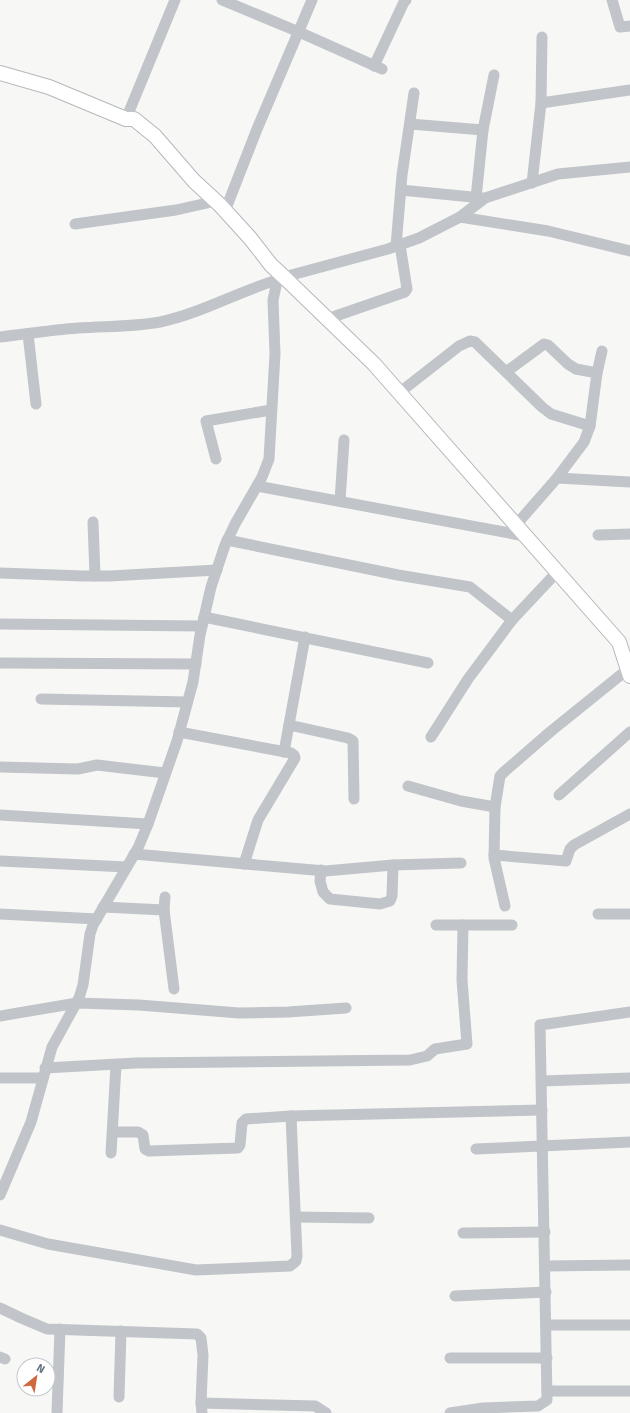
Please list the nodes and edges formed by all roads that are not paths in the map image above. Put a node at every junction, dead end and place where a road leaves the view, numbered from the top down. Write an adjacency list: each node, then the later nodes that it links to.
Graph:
1 (175, 0): 14 (street)
2 (222, 0): 7 (street)
3 (312, 0): 7 (street)
4 (406, 0): 7 (street)
5 (612, 0): 6 (street)
6 (630, 26)
7 (299, 32): 21 (street)
8 (542, 37): 13 (street)
9 (0, 73): 14 (main road)
10 (494, 75): 16 (street)
11 (630, 90): 13 (street)
12 (414, 93): 15 (street)
13 (541, 103): 18 (street)
14 (126, 119): 21 (main road)
15 (410, 124): 16 (street); 19 (street)
16 (483, 130): 20 (street)
17 (630, 167): 18 (street)
18 (532, 183): 20 (street)
19 (401, 190): 20 (street); 24 (street)
20 (481, 198): 22 (street)
21 (220, 206): 23 (street); 26 (main road)
22 (460, 217): 24 (street); 25 (street)
23 (75, 224)
24 (398, 246): 26 (street); 27 (street)
25 (630, 251)
26 (280, 276): 27 (main road); 28 (street); 35 (street)
27 (328, 319): 33 (main road)
28 (28, 334): 29 (street); 34 (street)
29 (0, 337)
30 (602, 351): 32 (street)
31 (506, 372): 32 (street); 33 (street); 36 (street)
32 (597, 373): 36 (street)
33 (399, 392): 44 (main road)
34 (36, 404)
35 (271, 410): 38 (street); 41 (street)
36 (590, 426): 39 (street)
37 (344, 440): 42 (street)
38 (216, 459)
39 (557, 478): 40 (street); 44 (street)
40 (630, 482)
41 (257, 486): 42 (street); 48 (street)
42 (340, 502): 47 (street)
43 (93, 522): 52 (street)
44 (516, 525): 47 (main road)
45 (630, 534): 46 (street)
46 (598, 535)
47 (525, 536): 50 (main road)
48 (227, 540): 49 (street); 53 (street)
49 (217, 570): 52 (street); 54 (street)
50 (557, 572): 53 (street); 57 (main road)
51 (0, 573): 52 (street)
52 (94, 576)
53 (512, 620): 67 (street)
54 (203, 621): 55 (street); 56 (street); 60 (street)
55 (0, 624)
56 (305, 637): 59 (street); 64 (street)
57 (626, 652): 61 (main road)
58 (0, 663): 60 (street)
59 (428, 663)
60 (196, 664): 63 (street)
61 (629, 672): 74 (street)
62 (41, 699): 63 (street)
63 (187, 702): 65 (street)
64 (289, 725): 68 (street); 73 (street)
65 (179, 732): 68 (street); 70 (street)
66 (630, 732): 72 (street)
67 (431, 736)
68 (284, 752): 82 (street)
69 (0, 766): 70 (street)
70 (165, 773): 77 (street)
71 (408, 786): 74 (street)
72 (559, 795)
73 (354, 799)
74 (495, 807): 79 (street)
75 (630, 814): 79 (street)
76 (0, 815): 77 (street)
77 (148, 824): 78 (street)
78 (134, 854): 82 (street); 84 (street)
79 (494, 855): 87 (street)
80 (0, 861): 84 (street)
81 (461, 863): 83 (street)
82 (244, 864): 85 (street)
83 (393, 865): 85 (street); 85 (street)
84 (127, 867): 88 (street)
85 (321, 870)
86 (165, 897): 89 (street)
87 (505, 906)
88 (103, 907): 89 (street); 93 (street)
89 (164, 910): 97 (street)
90 (0, 914): 93 (street)
91 (598, 914): 92 (street)
92 (630, 914)
93 (97, 919): 98 (street)
94 (436, 925): 95 (street)
95 (463, 925): 96 (street); 102 (street)
96 (512, 926)
97 (174, 989)
98 (76, 1003): 99 (street); 101 (street); 103 (street)
99 (346, 1008)
100 (630, 1012): 106 (street)
101 (0, 1016)
102 (116, 1065): 103 (street); 109 (street)
103 (44, 1073): 104 (street); 114 (street)
104 (0, 1078)
105 (630, 1078): 106 (street)
106 (542, 1081): 107 (street)
107 (542, 1110): 108 (street); 111 (street)
108 (291, 1116): 109 (street); 115 (street)
109 (113, 1132): 113 (street)
110 (630, 1142): 111 (street)
111 (543, 1146): 112 (street); 118 (street)
112 (476, 1149)
113 (111, 1153)
114 (0, 1195)
115 (296, 1217): 116 (street); 117 (street)
116 (369, 1218)
117 (0, 1230)
118 (545, 1232): 119 (street); 121 (street)
119 (463, 1233)
120 (630, 1265): 121 (street)
121 (545, 1266): 122 (street)
122 (546, 1292): 123 (street); 125 (street)
123 (455, 1296)
124 (0, 1308): 127 (street)
125 (547, 1325): 126 (street); 130 (street)
126 (630, 1325)
127 (60, 1329): 128 (street); 136 (street)
128 (121, 1331): 133 (street); 134 (street)
129 (450, 1358): 130 (street)
130 (547, 1358): 131 (street)
131 (547, 1391): 132 (street); 135 (street)
132 (630, 1391)
133 (118, 1397)
134 (202, 1408): 137 (street)
135 (538, 1409): 138 (street)
136 (57, 1413)
137 (326, 1413)
138 (450, 1413)

